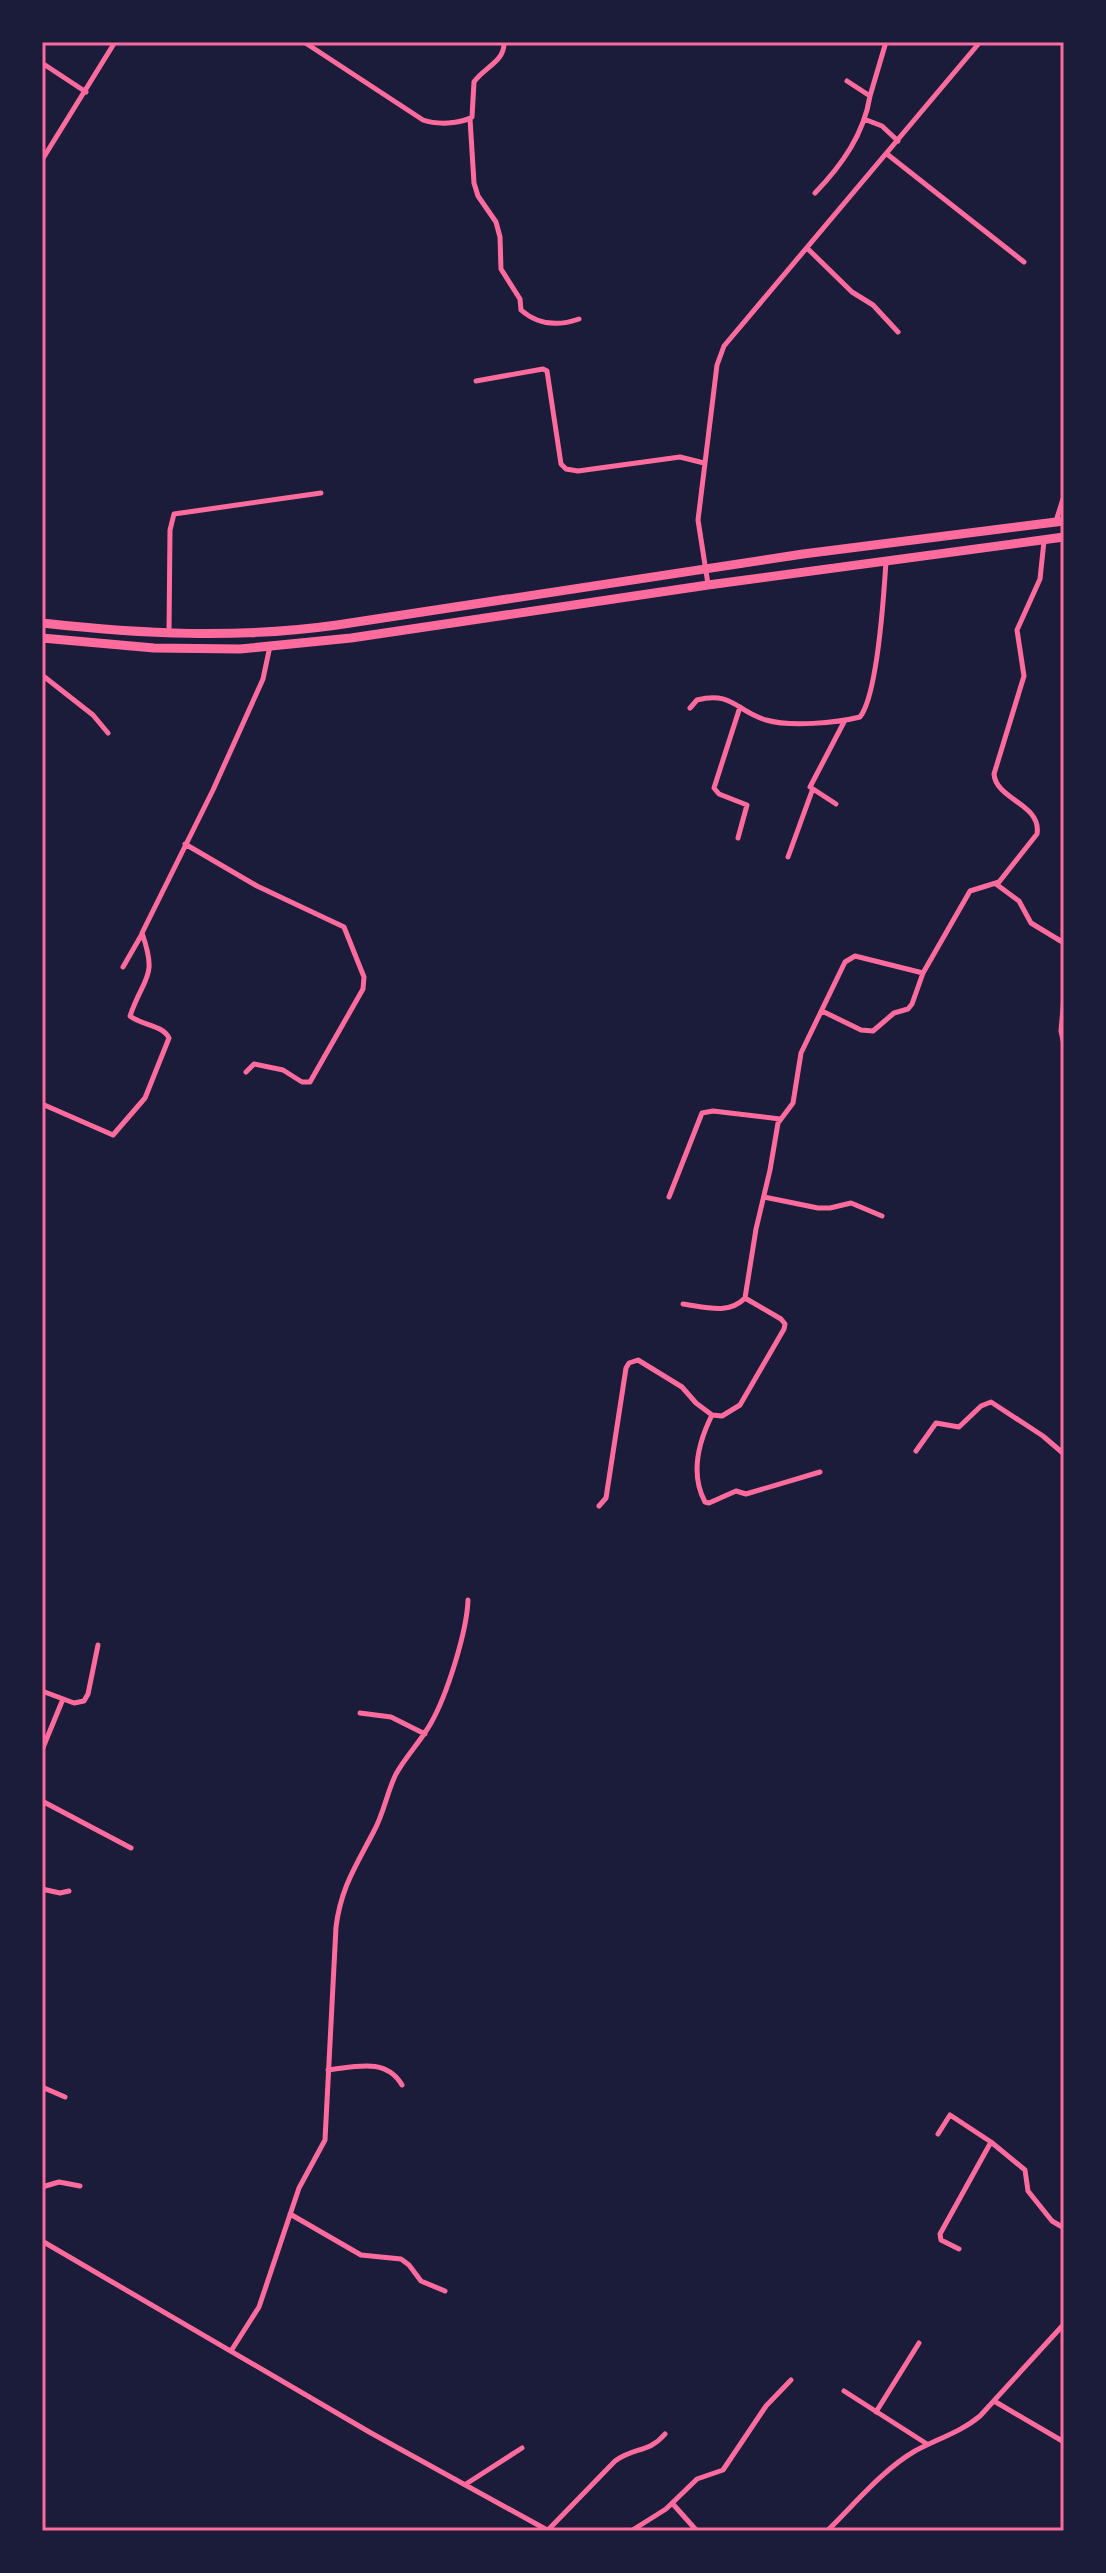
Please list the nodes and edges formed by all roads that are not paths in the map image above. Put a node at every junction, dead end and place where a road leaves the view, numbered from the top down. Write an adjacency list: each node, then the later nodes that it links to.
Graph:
1 (115, 42): 8 (street)
2 (304, 42): 10 (street)
3 (504, 42): 10 (street)
4 (886, 42): 9 (street)
5 (980, 42): 12 (street)
6 (42, 63): 8 (street)
7 (847, 81): 9 (street)
8 (86, 92): 14 (street)
9 (870, 96): 11 (street)
10 (470, 119): 18 (street)
11 (864, 119): 12 (street); 15 (street)
12 (898, 141): 13 (street)
13 (887, 154): 16 (street); 17 (street)
14 (42, 160)
15 (815, 193)
16 (807, 248): 19 (street); 21 (street)
17 (1024, 262)
18 (579, 319)
19 (898, 332)
20 (476, 381): 21 (street)
21 (704, 463): 28 (street)
22 (321, 493): 31 (street)
23 (1064, 496): 24 (street)
24 (1060, 521): 28 (highway)
25 (1064, 537): 26 (highway)
26 (1044, 540): 27 (highway); 44 (street)
27 (886, 561): 29 (highway); 37 (street)
28 (706, 568): 29 (street); 31 (highway)
29 (708, 585): 33 (highway)
30 (42, 623): 31 (highway)
31 (169, 633)
32 (42, 638): 33 (highway)
33 (270, 646): 42 (street)
34 (42, 675): 38 (street)
35 (740, 707): 36 (street); 37 (street); 41 (street)
36 (690, 708)
37 (844, 721): 39 (street)
38 (108, 733)
39 (812, 791): 40 (street); 43 (street)
40 (836, 804)
41 (738, 838)
42 (185, 844): 45 (street); 52 (street)
43 (788, 857)
44 (996, 884): 46 (street); 48 (street)
45 (142, 933): 47 (street); 53 (street)
46 (1064, 943)
47 (123, 967)
48 (923, 973): 50 (street); 50 (street)
49 (1064, 997): 51 (street)
50 (822, 1011): 54 (street)
51 (1064, 1045)
52 (246, 1072)
53 (42, 1104)
54 (780, 1119): 55 (street); 56 (street)
55 (669, 1197)
56 (764, 1197): 57 (street); 58 (street)
57 (882, 1216)
58 (745, 1298): 59 (street); 60 (street)
59 (683, 1304)
60 (712, 1415): 63 (street); 64 (street)
61 (916, 1451): 62 (street)
62 (1064, 1454)
63 (820, 1472)
64 (599, 1506)
65 (468, 1600): 70 (street)
66 (98, 1645): 68 (street)
67 (42, 1691): 68 (street)
68 (63, 1699): 71 (street)
69 (360, 1713): 70 (street)
70 (425, 1734): 76 (street)
71 (42, 1750)
72 (42, 1801): 73 (street)
73 (131, 1848)
74 (42, 1889): 75 (street)
75 (69, 1891)
76 (328, 2070): 77 (street); 84 (street)
77 (402, 2085)
78 (42, 2087): 79 (street)
79 (65, 2097)
80 (938, 2134): 81 (street)
81 (991, 2142): 85 (street); 87 (street)
82 (80, 2186): 83 (street)
83 (42, 2187)
84 (290, 2214): 88 (street); 91 (street)
85 (1064, 2228)
86 (42, 2241): 91 (street)
87 (959, 2249)
88 (445, 2291)
89 (1064, 2324): 94 (street)
90 (919, 2343): 95 (street)
91 (231, 2351): 100 (street)
92 (791, 2380): 101 (street)
93 (844, 2391): 95 (street)
94 (994, 2401): 97 (street); 98 (street)
95 (876, 2412): 98 (street)
96 (665, 2434): 102 (street)
97 (1064, 2442)
98 (928, 2445): 105 (street)
99 (522, 2448): 100 (street)
100 (466, 2484): 102 (street)
101 (672, 2503): 103 (street); 104 (street)
102 (549, 2531)
103 (631, 2531)
104 (697, 2531)
105 (827, 2531)

